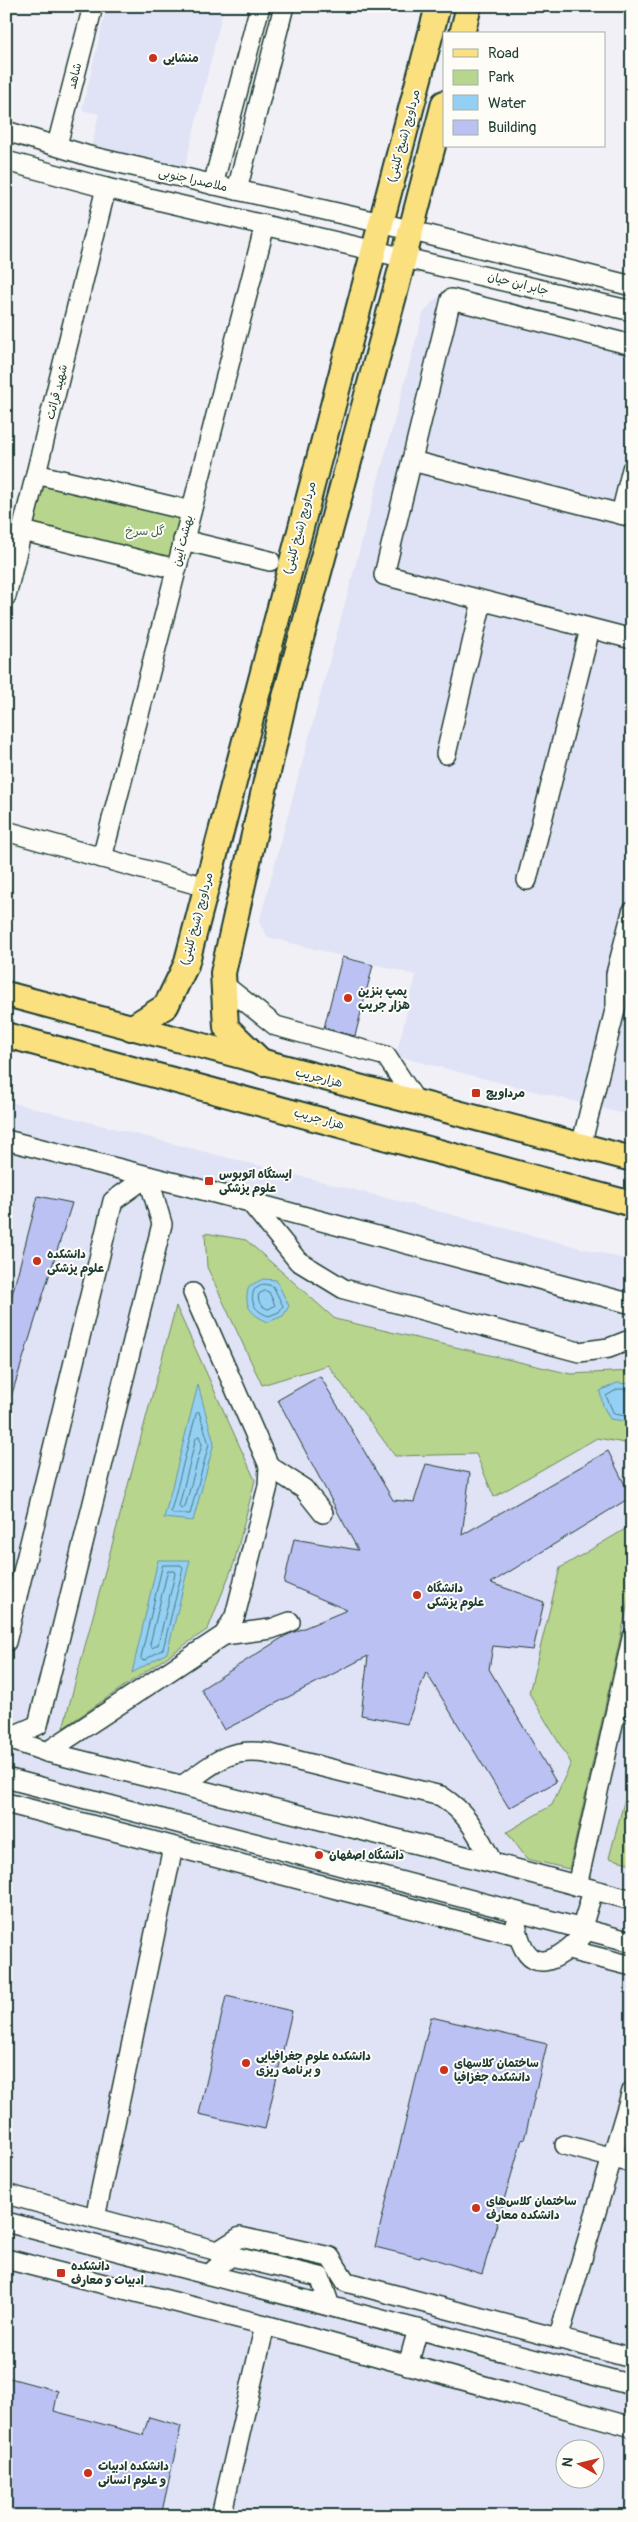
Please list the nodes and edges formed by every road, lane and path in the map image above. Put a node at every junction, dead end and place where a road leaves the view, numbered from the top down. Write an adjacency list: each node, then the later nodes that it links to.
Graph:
1 (93, 6): 9 (street, شاهد)
2 (260, 6): 11 (street)
3 (284, 6): 13 (street)
4 (438, 6): 14 (main road, مرداویج (شیخ کلینی))
5 (469, 6): 6 (main road)
6 (462, 32)
7 (443, 106): 16 (main road)
8 (6, 131): 9 (street, ملاصدرا جنوبی)
9 (57, 146): 11 (street, ملاصدرا جنوبی)
10 (6, 161): 12 (street)
11 (213, 185): 13 (street, ملاصدرا جنوبی)
12 (106, 188): 15 (street); 24 (street, شهید قرائت)
13 (237, 190): 14 (street, ملاصدرا جنوبی)
14 (381, 223): 16 (street, ملاصدرا جنوبی); 17 (main road, مرداویج (شیخ کلینی))
15 (265, 225): 17 (street); 25 (street, بهشت آیین)
16 (411, 231): 18 (main road); 19 (street, جابر ابن حیان)
17 (374, 249): 18 (street, جابر ابن حیان); 35 (main road, مرداویج (شیخ کلینی))
18 (405, 256): 20 (street, جابر ابن حیان); 36 (main road)
19 (632, 286)
20 (632, 311)
21 (632, 345): 22 (street)
22 (412, 462): 26 (street); 32 (street)
23 (632, 469): 26 (street)
24 (36, 474): 25 (street); 27 (street, شهید قرائت)
25 (191, 511): 28 (street, بهشت آیین)
26 (626, 516)
27 (22, 531): 30 (street); 31 (street, شهید قرائت)
28 (183, 540): 29 (street); 30 (street, بهشت آیین)
29 (270, 561)
30 (176, 569): 39 (street, بهشت آیین)
31 (6, 596)
32 (482, 601): 33 (street); 37 (street)
33 (590, 628): 34 (street); 40 (street)
34 (632, 639)
35 (257, 694): 36 (main road); 41 (main road, مرداویج (شیخ کلینی))
36 (284, 702): 43 (main road)
37 (446, 754)
38 (6, 832): 39 (street)
39 (102, 858): 41 (street)
40 (527, 880)
41 (206, 887): 46 (main road, مرداویج (شیخ کلینی))
42 (632, 912): 45 (street)
43 (223, 984): 48 (main road); 49 (street)
44 (6, 994): 46 (main road, هزارجریب)
45 (624, 1004): 51 (street)
46 (131, 1028): 48 (main road, هزارجریب)
47 (6, 1035): 55 (main road, هزار جریب)
48 (263, 1063): 49 (main road, هزارجریب)
49 (418, 1103): 51 (main road, هزارجریب)
50 (6, 1140): 53 (street)
51 (582, 1146): 52 (main road, هزارجریب)
52 (632, 1159)
53 (148, 1176): 54 (street); 64 (street); 65 (street)
54 (250, 1202): 57 (street); 58 (street)
55 (632, 1204)
56 (193, 1293): 59 (street)
57 (632, 1304)
58 (632, 1339)
59 (269, 1466): 60 (street); 62 (street)
60 (323, 1513)
61 (290, 1622): 62 (street)
62 (224, 1635): 66 (street)
63 (632, 1638): 72 (street)
64 (6, 1642)
65 (7, 1737): 66 (street)
66 (47, 1752): 68 (street)
67 (6, 1778): 74 (street)
68 (183, 1785): 71 (street); 71 (street)
69 (6, 1803): 70 (street)
70 (173, 1847): 76 (street); 85 (street)
71 (493, 1863): 72 (street)
72 (585, 1888): 73 (street); 75 (street)
73 (632, 1900)
74 (513, 1912): 75 (street); 76 (street)
75 (584, 1930): 77 (street); 78 (street)
76 (518, 1936): 78 (street)
77 (632, 1942)
78 (570, 1950): 79 (street)
79 (632, 1966)
80 (632, 2091): 82 (street)
81 (565, 2145): 82 (street)
82 (612, 2158): 83 (street); 92 (street)
83 (632, 2163)
84 (6, 2194): 85 (street)
85 (95, 2218): 92 (street)
86 (6, 2222): 88 (street)
87 (6, 2259): 90 (street)
88 (209, 2274): 89 (street); 89 (street)
89 (330, 2306): 91 (street)
90 (265, 2325): 94 (street); 97 (street)
91 (418, 2329): 94 (street); 95 (street)
92 (558, 2339): 93 (street)
93 (632, 2358)
94 (408, 2365): 96 (street)
95 (632, 2386)
96 (632, 2427)
97 (221, 2516)

